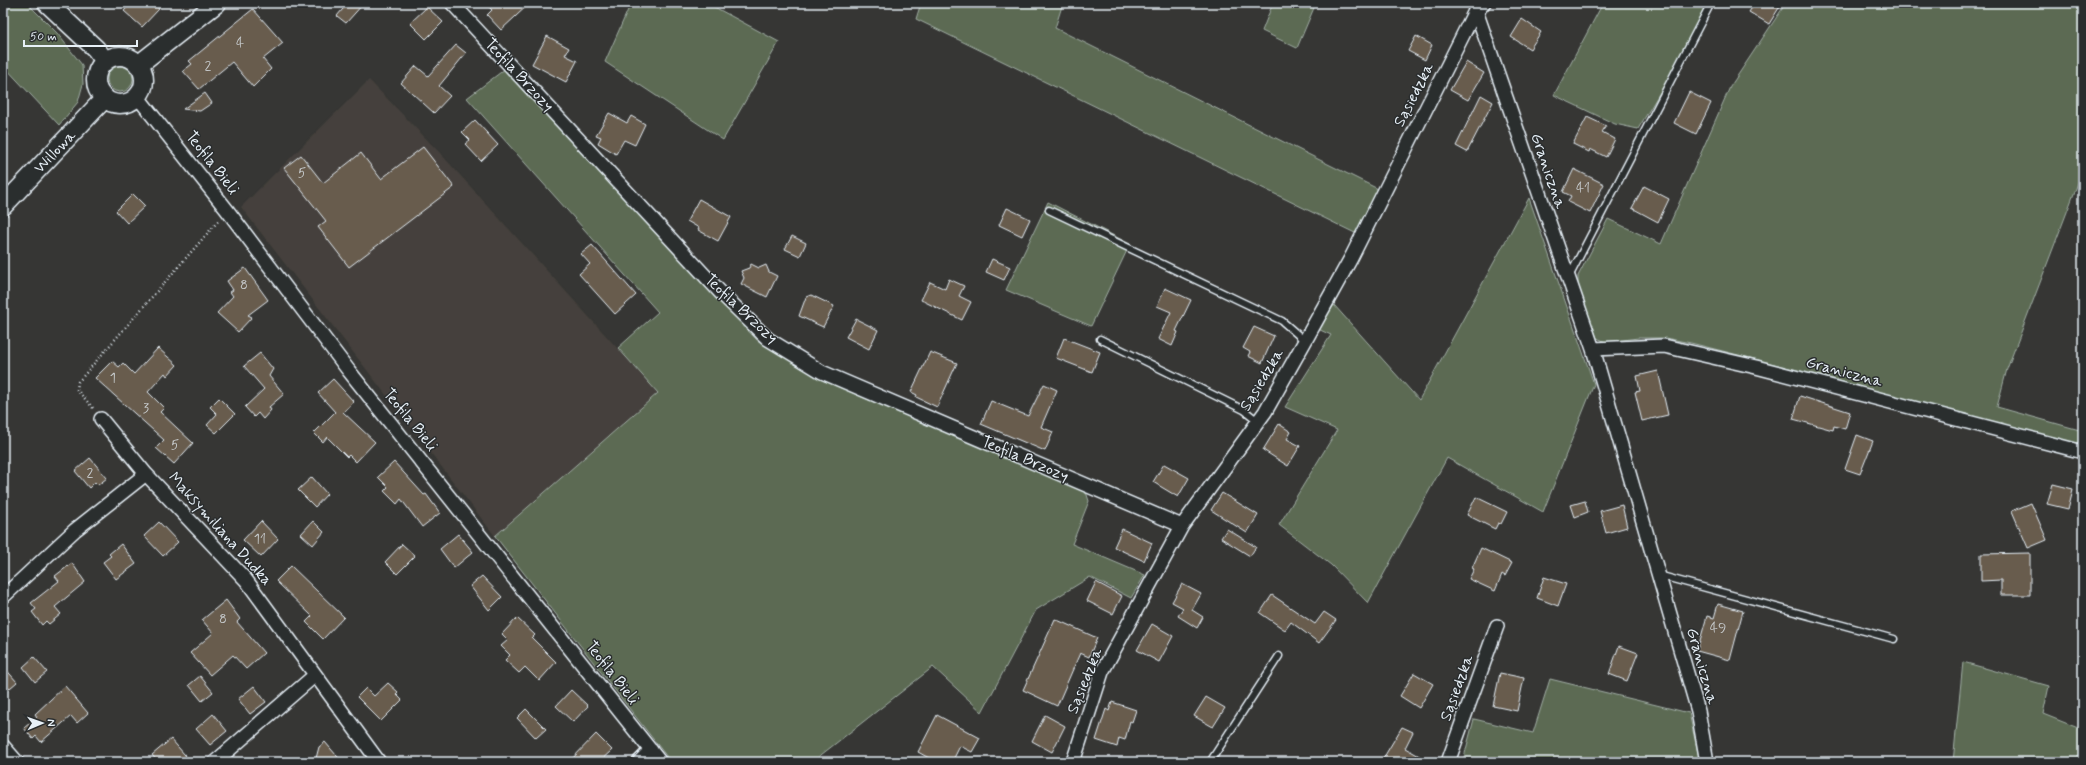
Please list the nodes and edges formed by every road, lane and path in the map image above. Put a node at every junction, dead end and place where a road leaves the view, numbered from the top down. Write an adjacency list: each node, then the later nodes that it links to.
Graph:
1 (47, 3): 7 (street)
2 (217, 3): 8 (street)
3 (452, 3): 22 (street, Teofila Brzozy)
4 (1488, 3): 6 (lane)
5 (1711, 3): 14 (lane)
6 (1476, 10): 14 (street, Graniczna); 16 (street, Sąsiedzka)
7 (105, 61): 8 (street); 10 (street)
8 (138, 65): 9 (street)
9 (137, 96): 10 (street); 12 (street, Teofila Bieli)
10 (105, 98): 11 (street, Willowa)
11 (3, 206)
12 (227, 210): 18 (path); 30 (street, Teofila Bieli)
13 (1048, 210): 16 (lane)
14 (1568, 279): 17 (street, Graniczna)
15 (1100, 339): 19 (lane)
16 (1305, 341): 19 (street, Sąsiedzka)
17 (1593, 349): 20 (street, Graniczna); 23 (street, Graniczna)
18 (101, 418): 21 (street)
19 (1258, 421): 22 (street, Sąsiedzka)
20 (2083, 452)
21 (146, 474): 24 (street, Maksymiliana Dudka); 28 (street, Maksymiliana Dudka)
22 (1182, 526): 36 (street, Sąsiedzka)
23 (1658, 575): 26 (lane); 39 (street, Graniczna)
24 (3, 597)
25 (1497, 626): 38 (street, Sąsiedzka)
26 (1894, 639)
27 (1279, 656): 37 (lane)
28 (314, 676): 32 (street); 33 (street, Maksymiliana Dudka)
29 (3, 746): 31 (street)
30 (650, 750): 34 (street); 35 (street, Teofila Bieli)
31 (17, 762)
32 (215, 762)
33 (378, 762)
34 (639, 762)
35 (660, 762)
36 (1073, 762)
37 (1210, 762)
38 (1448, 762)
39 (1707, 762)

